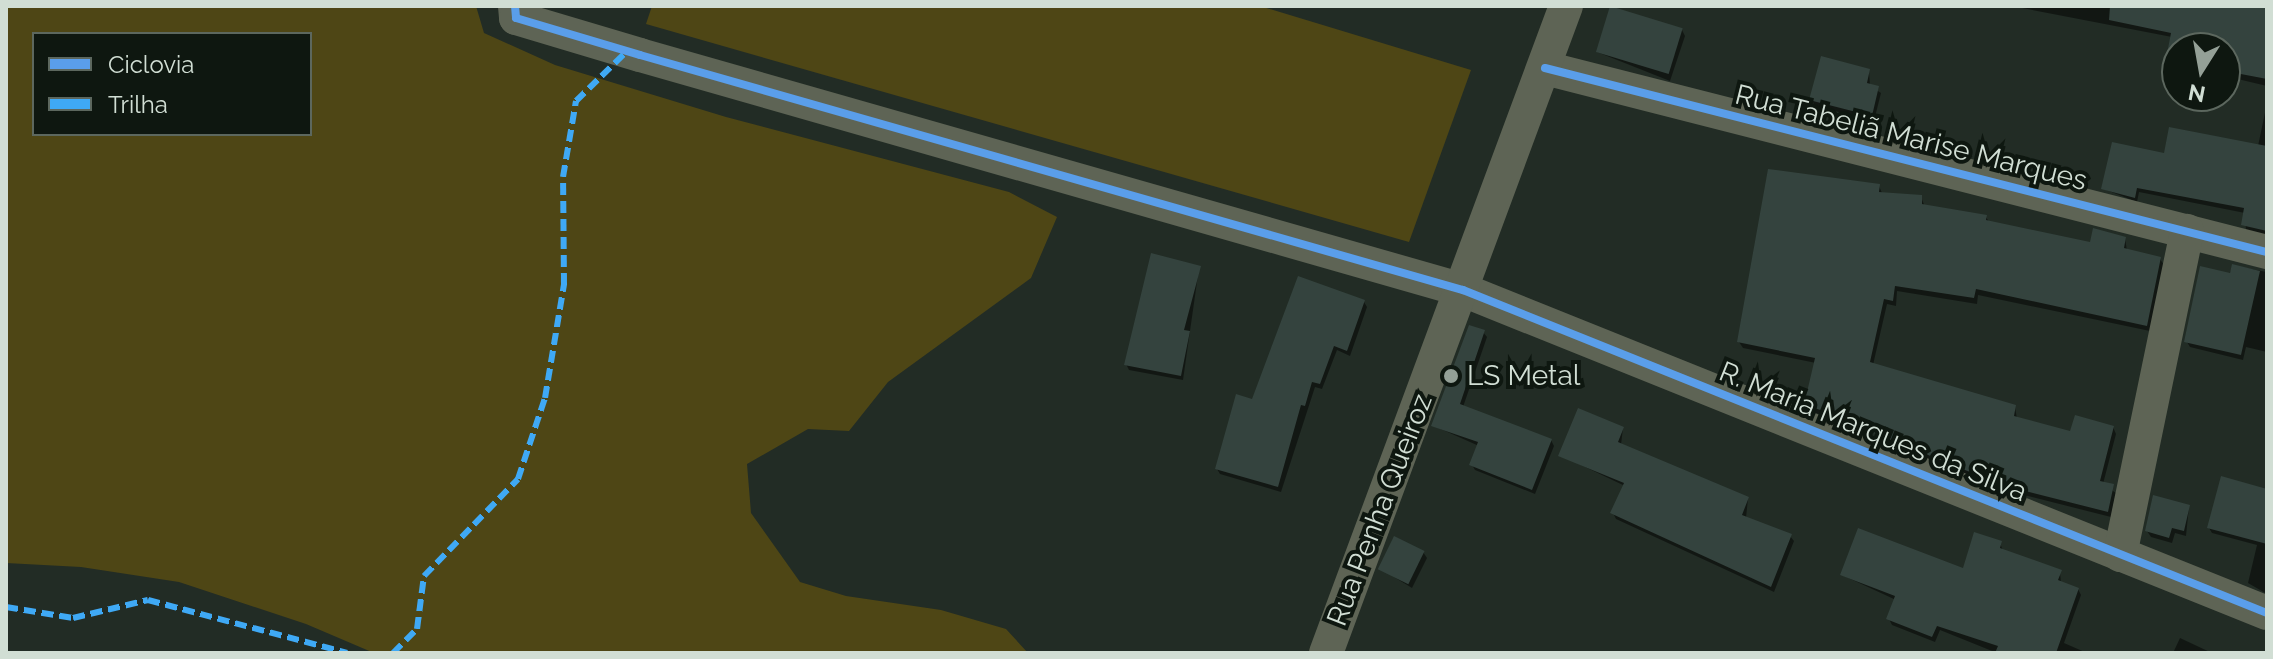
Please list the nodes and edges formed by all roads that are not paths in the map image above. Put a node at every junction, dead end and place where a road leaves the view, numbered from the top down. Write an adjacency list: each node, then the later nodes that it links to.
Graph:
1 (515, 6): 6 (street, R. Maria Marques da Silva)
2 (1566, 6): 3 (street, Rua Penha Queiroz)
3 (1545, 68): 4 (street, Rua Tabeliã Marise Marques); 6 (street, Rua Penha Queiroz)
4 (2187, 231): 5 (street, Rua Tabeliã Marise Marques); 7 (street)
5 (2267, 252)
6 (1463, 290): 7 (street, R. Maria Marques da Silva); 9 (street, Rua Penha Queiroz)
7 (2120, 555): 8 (street, R. Maria Marques da Silva)
8 (2267, 613)
9 (1326, 653)

